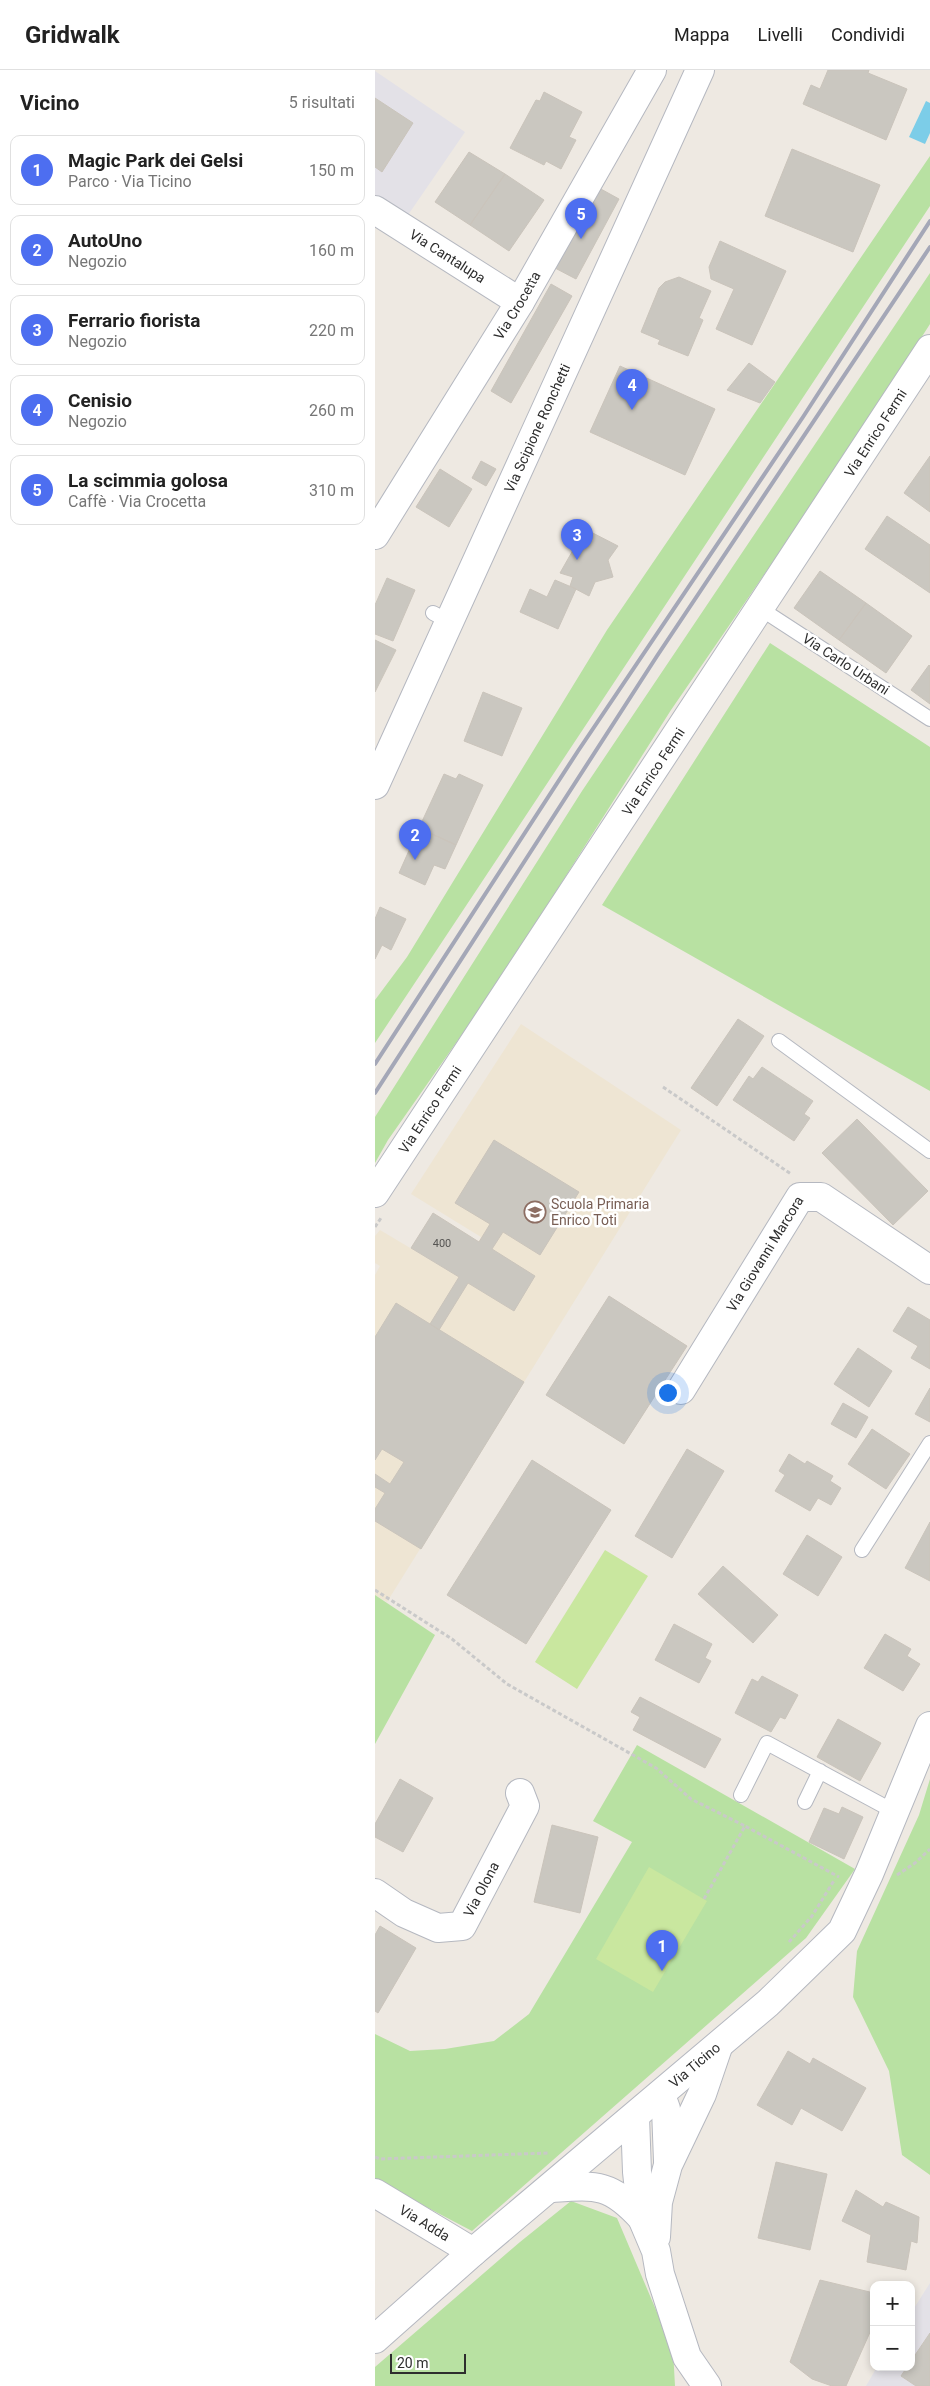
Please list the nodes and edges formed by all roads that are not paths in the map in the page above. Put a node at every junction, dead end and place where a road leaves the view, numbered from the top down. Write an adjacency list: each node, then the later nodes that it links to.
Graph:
1 (652, 70): 4 (street, Via Crocetta)
2 (700, 70): 9 (street, Via Scipione Ronchetti)
3 (375, 210): 4 (street, Via Cantalupa)
4 (520, 302): 6 (street, Via Crocetta)
5 (930, 349): 7 (street, Via Enrico Fermi)
6 (375, 535)
7 (761, 609): 8 (lane, Via Carlo Urbani); 12 (street, Via Enrico Fermi)
8 (930, 720)
9 (375, 785)
10 (779, 1041): 11 (lane)
11 (930, 1151)
12 (375, 1193)
13 (930, 1270): 14 (street, Via Giovanni Marcora)
14 (681, 1390)
15 (930, 1443): 16 (lane)
16 (862, 1550)
17 (930, 1726): 22 (street, Via Ticino)
18 (820, 1771): 20 (lane); 21 (lane); 22 (lane)
19 (520, 1793): 23 (street, Via Olona)
20 (741, 1795)
21 (805, 1802)
22 (895, 1812): 24 (street, Via Ticino)
23 (375, 1893)
24 (718, 2047): 25 (street, Via Ticino); 27 (street)
25 (661, 2095): 26 (street, Via Ticino); 27 (street)
26 (635, 2117): 28 (street, Via Ticino); 30 (street)
27 (668, 2164): 31 (street)
28 (551, 2188): 30 (street); 32 (street, Via Ticino)
29 (375, 2193): 32 (street, Via Adda)
30 (642, 2218): 31 (street)
31 (655, 2251): 34 (street)
32 (473, 2252): 33 (street, Via Ticino)
33 (375, 2339)
34 (707, 2386)

